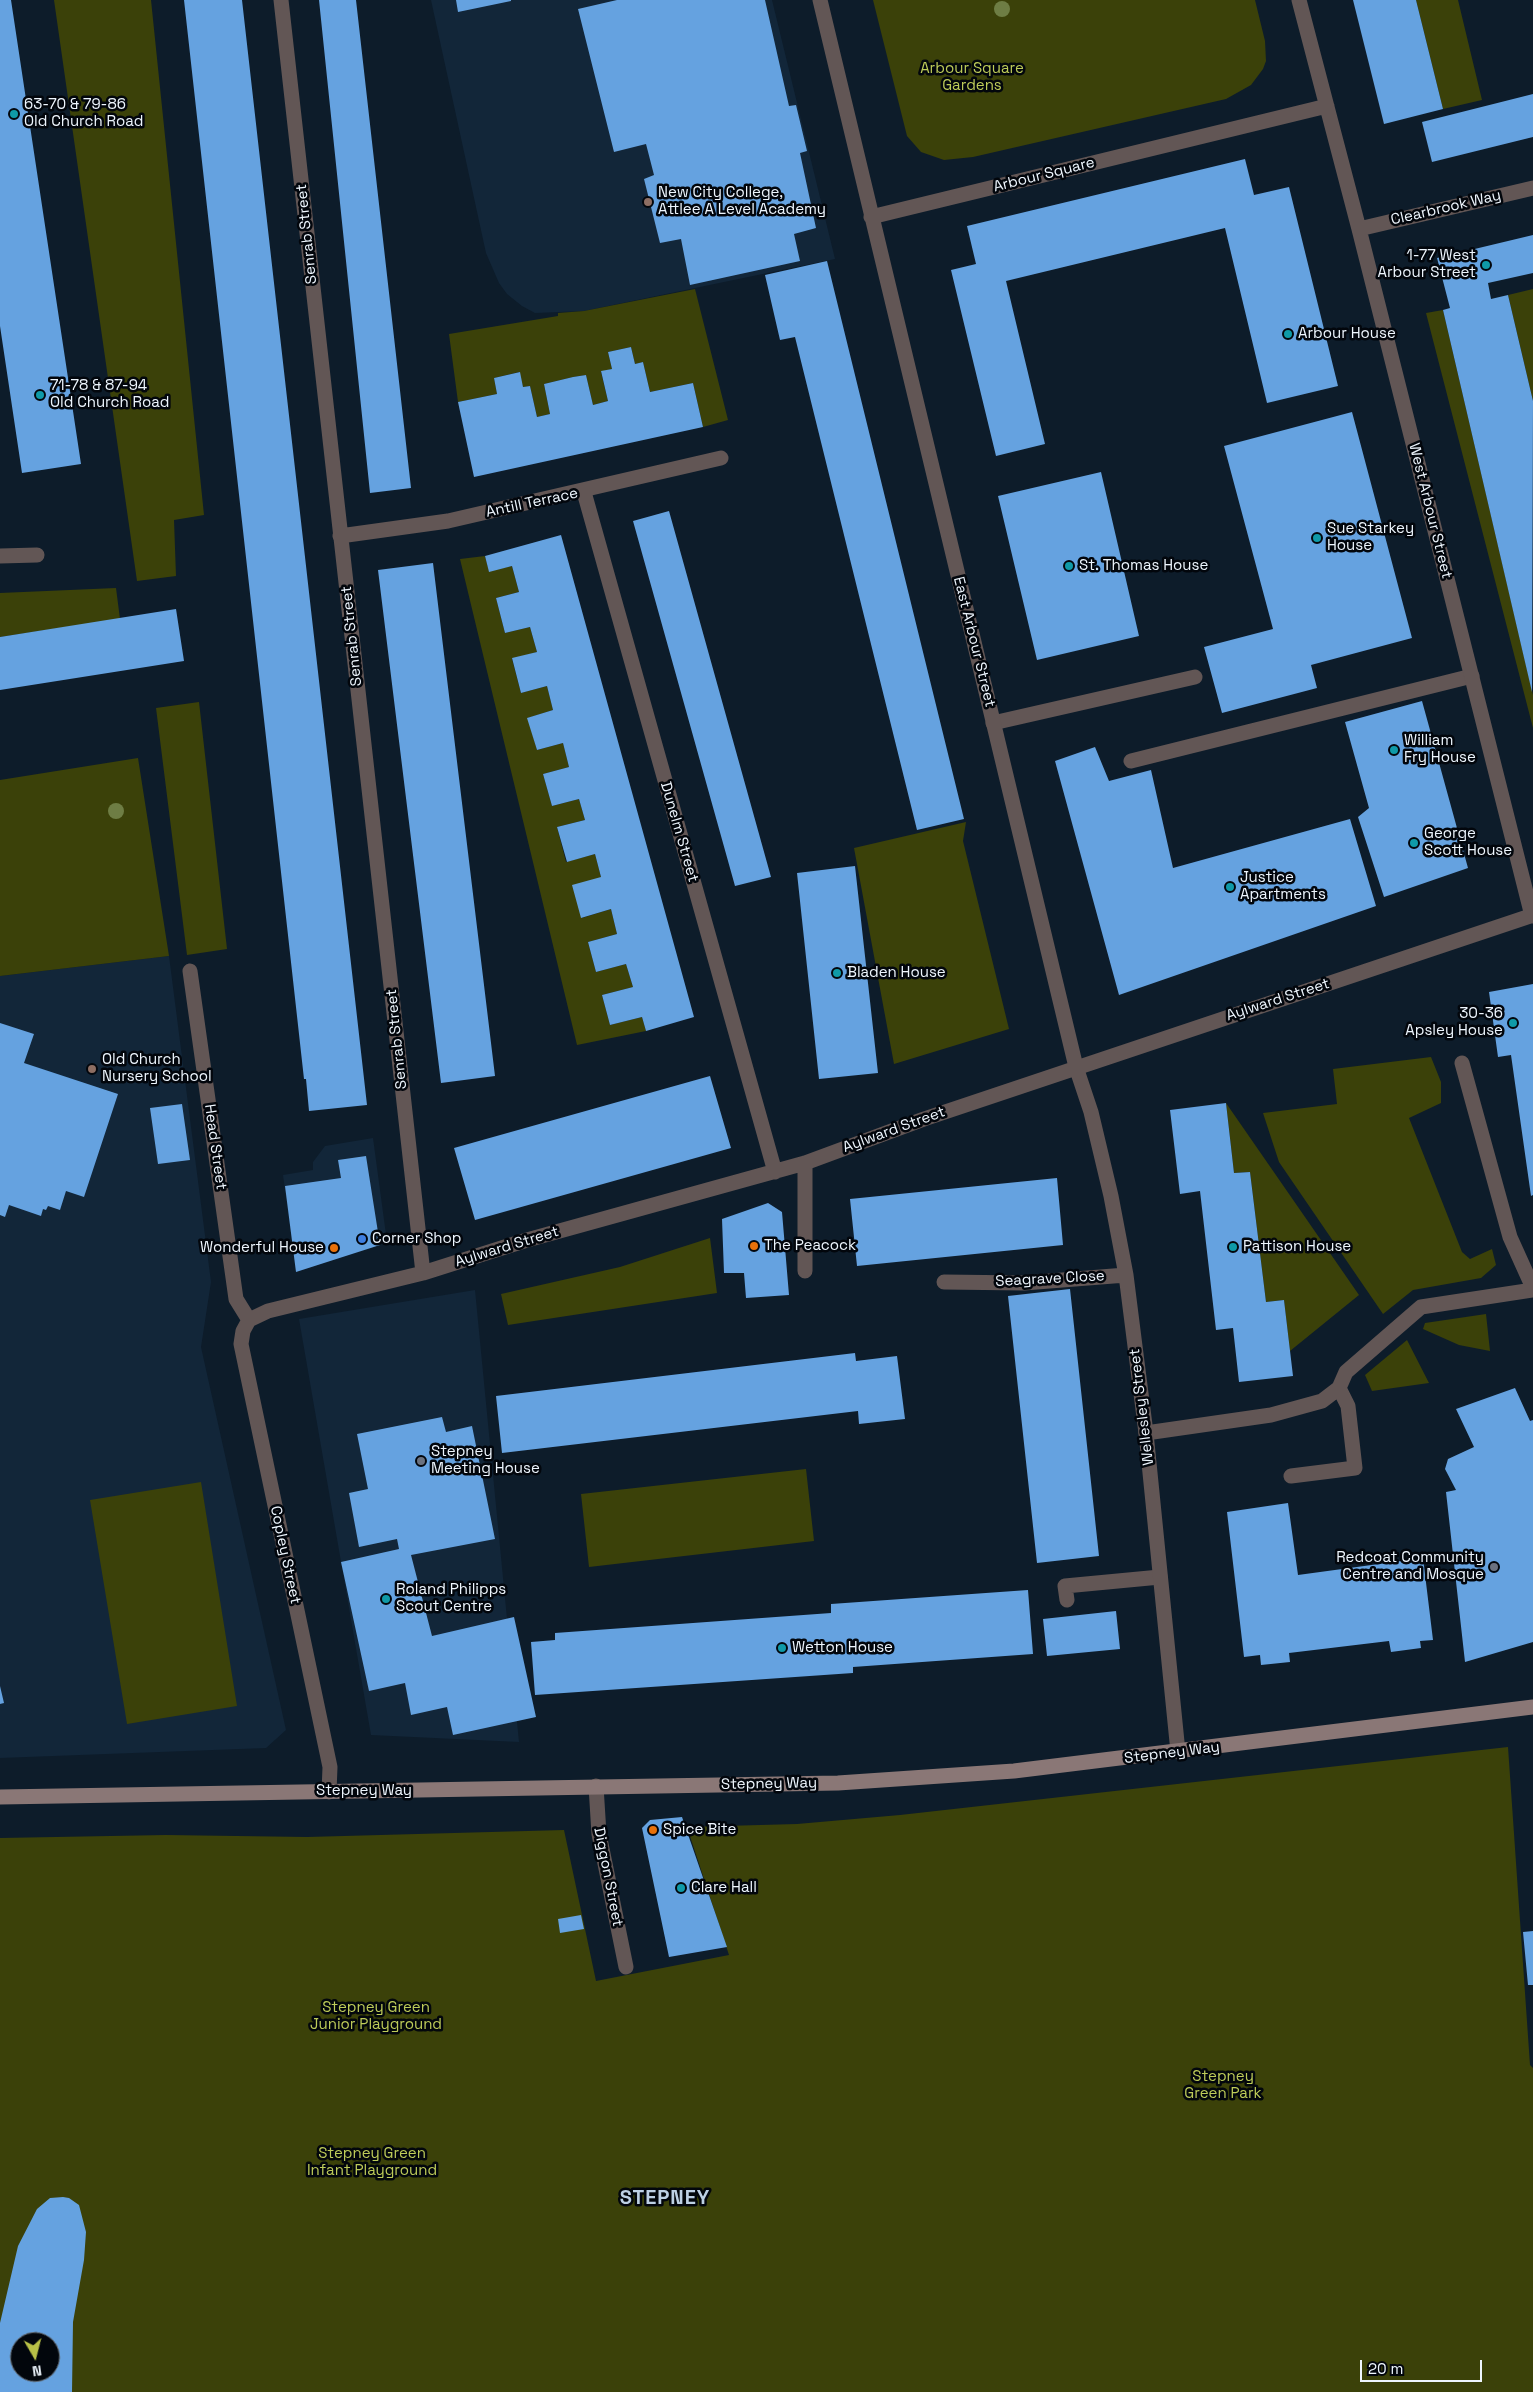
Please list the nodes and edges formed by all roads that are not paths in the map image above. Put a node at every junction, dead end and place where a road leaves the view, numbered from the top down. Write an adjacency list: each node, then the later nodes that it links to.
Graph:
1 (281, 0): 10 (street, Senrab Street)
2 (820, 0): 6 (street)
3 (1299, 0): 4 (street)
4 (1327, 106): 6 (street, Arbour Square); 7 (street, West Arbour Street)
5 (1533, 188): 7 (street, Clearbrook Way)
6 (871, 217): 15 (street, East Arbour Street)
7 (1359, 229): 13 (street, West Arbour Street)
8 (721, 458): 9 (street, Antill Terrace)
9 (584, 492): 10 (street, Antill Terrace); 22 (street, Dunelm Street)
10 (340, 536): 24 (street, Senrab Street)
11 (37, 555): 12 (street)
12 (0, 556)
13 (1472, 676): 16 (street); 17 (street, West Arbour Street)
14 (1195, 677): 15 (street)
15 (993, 723): 20 (street, East Arbour Street)
16 (1131, 761)
17 (1532, 915): 20 (street, Aylward Street)
18 (190, 971): 28 (street, Head Street)
19 (1462, 1063): 27 (street)
20 (1076, 1067): 21 (street, Aylward Street); 25 (street, Wellesley Street)
21 (806, 1163): 22 (street, Aylward Street); 23 (street)
22 (774, 1172): 24 (street, Aylward Street)
23 (805, 1271)
24 (423, 1273): 28 (street, Aylward Street)
25 (1126, 1275): 26 (street, Seagrave Close); 30 (street, Wellesley Street)
26 (944, 1282)
27 (1533, 1289): 29 (street)
28 (249, 1320): 37 (street, Copley Street)
29 (1339, 1388): 30 (street); 31 (street)
30 (1146, 1433): 32 (street, Wellesley Street)
31 (1291, 1476)
32 (1160, 1577): 33 (street); 35 (street, Wellesley Street)
33 (1067, 1600)
34 (1533, 1707): 35 (street, Stepney Way)
35 (1178, 1752): 36 (street, Stepney Way)
36 (596, 1786): 37 (street, Stepney Way); 39 (street, Diggon Street)
37 (329, 1792): 38 (street, Stepney Way)
38 (0, 1797)
39 (626, 1967)

